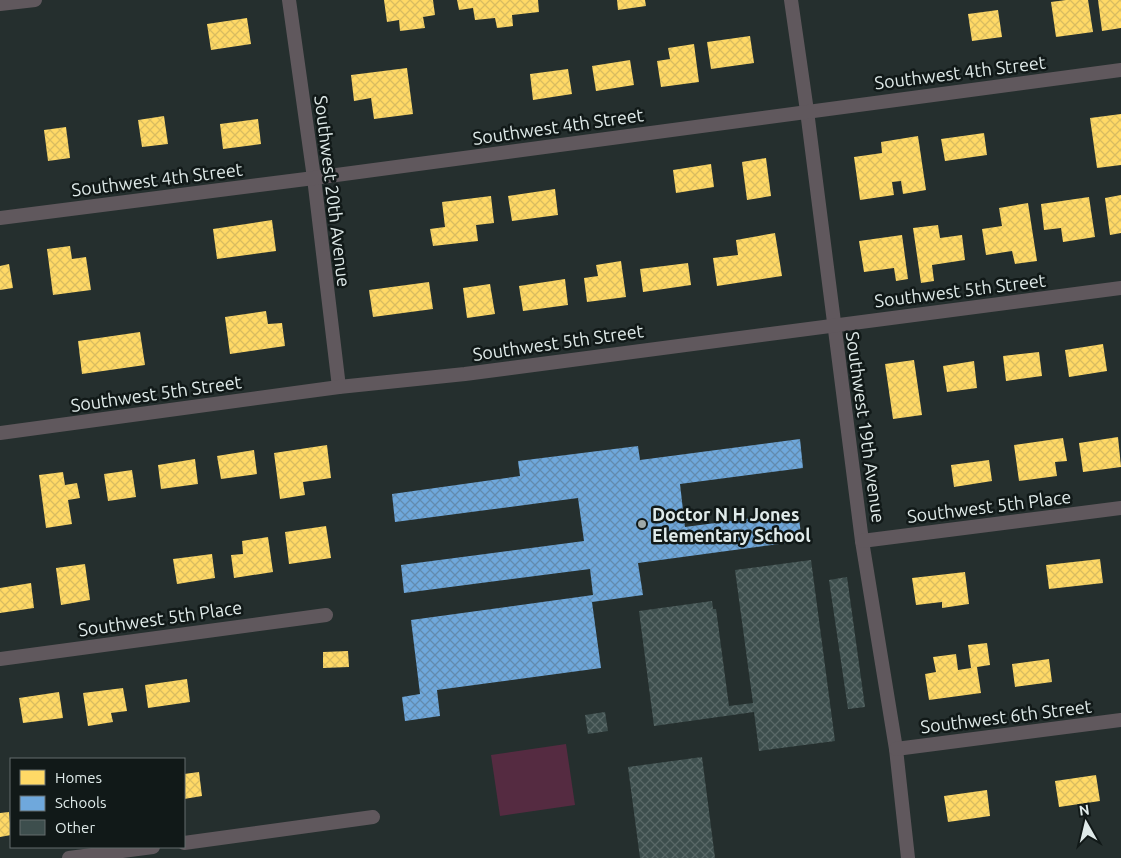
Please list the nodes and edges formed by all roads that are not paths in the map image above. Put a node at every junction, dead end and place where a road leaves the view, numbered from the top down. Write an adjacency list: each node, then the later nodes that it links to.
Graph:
1 (35, 0): 4 (street)
2 (289, 0): 7 (street, Southwest 20th Avenue)
3 (791, 0): 6 (street, Southwest 19th Avenue)
4 (0, 4)
5 (1121, 70): 6 (street, Southwest 4th Street)
6 (807, 111): 7 (street, Southwest 4th Street); 10 (street, Southwest 19th Avenue)
7 (314, 178): 8 (street, Southwest 4th Street); 11 (street, Southwest 20th Avenue)
8 (0, 218)
9 (1121, 288): 10 (street, Southwest 5th Street)
10 (834, 326): 11 (street, Southwest 5th Street); 14 (street, Southwest 19th Avenue)
11 (339, 387): 12 (street, Southwest 5th Street)
12 (0, 433)
13 (1121, 508): 14 (street, Southwest 5th Place)
14 (862, 541): 18 (street, Southwest 19th Avenue)
15 (326, 615): 16 (street, Southwest 5th Place)
16 (0, 659)
17 (1121, 720): 18 (street, Southwest 6th Street)
18 (896, 749): 23 (street, Southwest 19th Avenue)
19 (373, 817): 20 (street)
20 (185, 843)
21 (145, 848): 22 (street)
22 (69, 858)
23 (908, 858)

